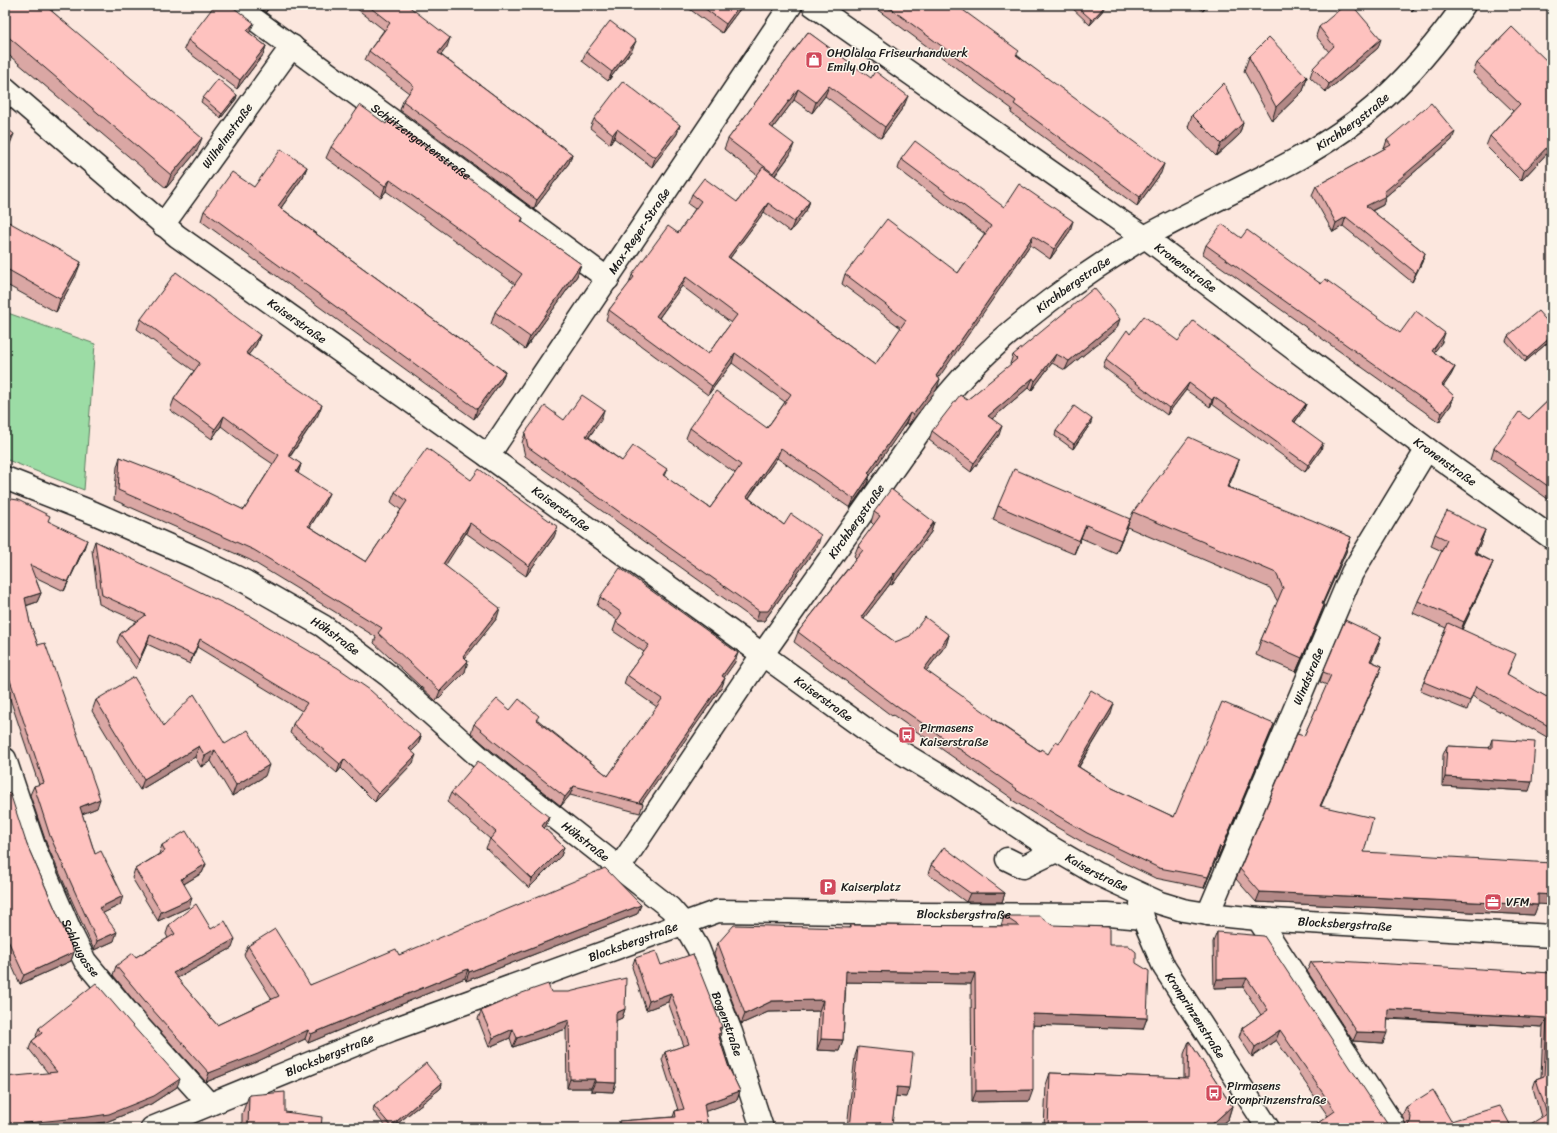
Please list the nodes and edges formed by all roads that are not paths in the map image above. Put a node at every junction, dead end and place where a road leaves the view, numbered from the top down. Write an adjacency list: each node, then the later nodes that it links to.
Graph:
1 (235, 5): 5 (street, Schützengartenstraße)
2 (791, 5): 9 (street, Max-Reger-Straße)
3 (814, 5): 8 (street, Kronenstraße)
4 (1464, 5): 8 (street, Kirchbergstraße)
5 (292, 46): 7 (street, Wilhelmstraße); 9 (street, Schützengartenstraße)
6 (5, 88): 7 (street, Kaiserstraße)
7 (163, 225): 11 (street, Kaiserstraße)
8 (1145, 237): 10 (street, Kronenstraße); 14 (street, Kirchbergstraße)
9 (608, 279): 11 (street, Max-Reger-Straße)
10 (1427, 448): 13 (street, Kronenstraße); 20 (street, Windstraße)
11 (488, 456): 14 (street, Kaiserstraße)
12 (5, 478): 18 (street, Höhstraße)
13 (1552, 538)
14 (762, 655): 16 (street, Kaiserstraße); 18 (street)
15 (5, 759): 25 (street, Schlaugasse)
16 (1056, 850): 17 (street); 19 (street, Kaiserstraße)
17 (1007, 859)
18 (619, 868): 23 (street)
19 (1140, 895): 20 (street, Blocksbergstraße); 21 (street, Kronprinzenstraße)
20 (1208, 914): 22 (street, Blocksbergstraße)
21 (1143, 918): 23 (street, Blocksbergstraße); 28 (street, Kronprinzenstraße)
22 (1258, 919): 24 (street, Blocksbergstraße); 29 (street)
23 (684, 924): 25 (street, Blocksbergstraße); 27 (street, Bogenstraße)
24 (1552, 936)
25 (209, 1104): 26 (street, Blocksbergstraße)
26 (152, 1128)
27 (762, 1128)
28 (1268, 1128)
29 (1395, 1128)

